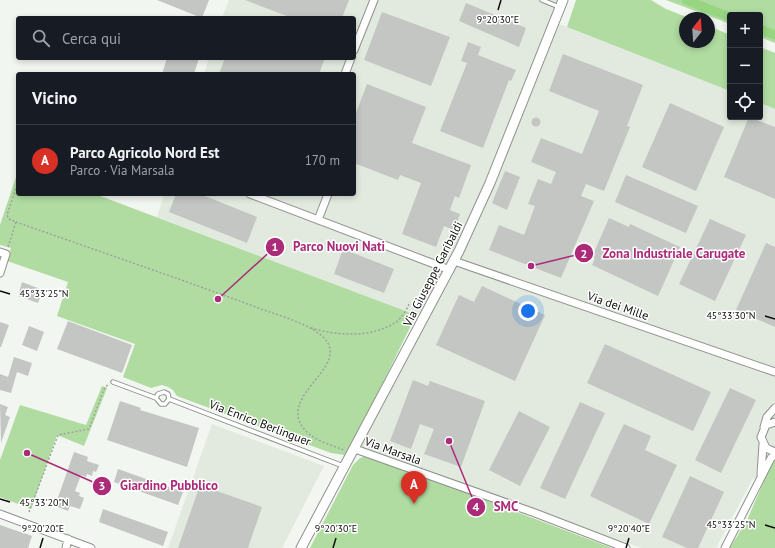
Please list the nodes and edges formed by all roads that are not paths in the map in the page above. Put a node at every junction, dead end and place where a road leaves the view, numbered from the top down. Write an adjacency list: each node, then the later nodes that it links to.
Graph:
1 (374, 0): 4 (street)
2 (542, 0): 3 (lane)
3 (562, 4): 13 (street, Via Giuseppe Garibaldi)
4 (356, 45)
5 (350, 60): 6 (street)
6 (346, 72)
7 (256, 196): 10 (street)
8 (271, 196): 10 (street)
9 (327, 196): 11 (street)
10 (270, 201): 11 (street)
11 (318, 220): 14 (street)
12 (3, 253): 15 (street)
13 (454, 261): 14 (street, Via Giuseppe Garibaldi); 16 (street, Via dei Mille)
14 (450, 270): 24 (street, Via Giuseppe Garibaldi)
15 (0, 273)
16 (775, 372)
17 (113, 382): 18 (lane, Via Enrico Berlinguer)
18 (156, 398): 19 (lane, Via Enrico Berlinguer); 19 (lane, Via Enrico Berlinguer)
19 (169, 399): 27 (lane, Via Enrico Berlinguer)
20 (775, 408): 22 (street)
21 (775, 422): 22 (street)
22 (761, 433): 23 (street)
23 (763, 444): 25 (street); 28 (street)
24 (353, 451): 27 (street, Via Giuseppe Garibaldi); 34 (street, Via Marsala)
25 (775, 452)
26 (775, 455): 28 (street)
27 (345, 466): 33 (street, Via Giuseppe Garibaldi)
28 (760, 478): 35 (street)
29 (0, 514): 30 (street)
30 (68, 539): 31 (street); 32 (street)
31 (66, 548)
32 (91, 548)
33 (302, 548)
34 (626, 548)
35 (725, 548)

